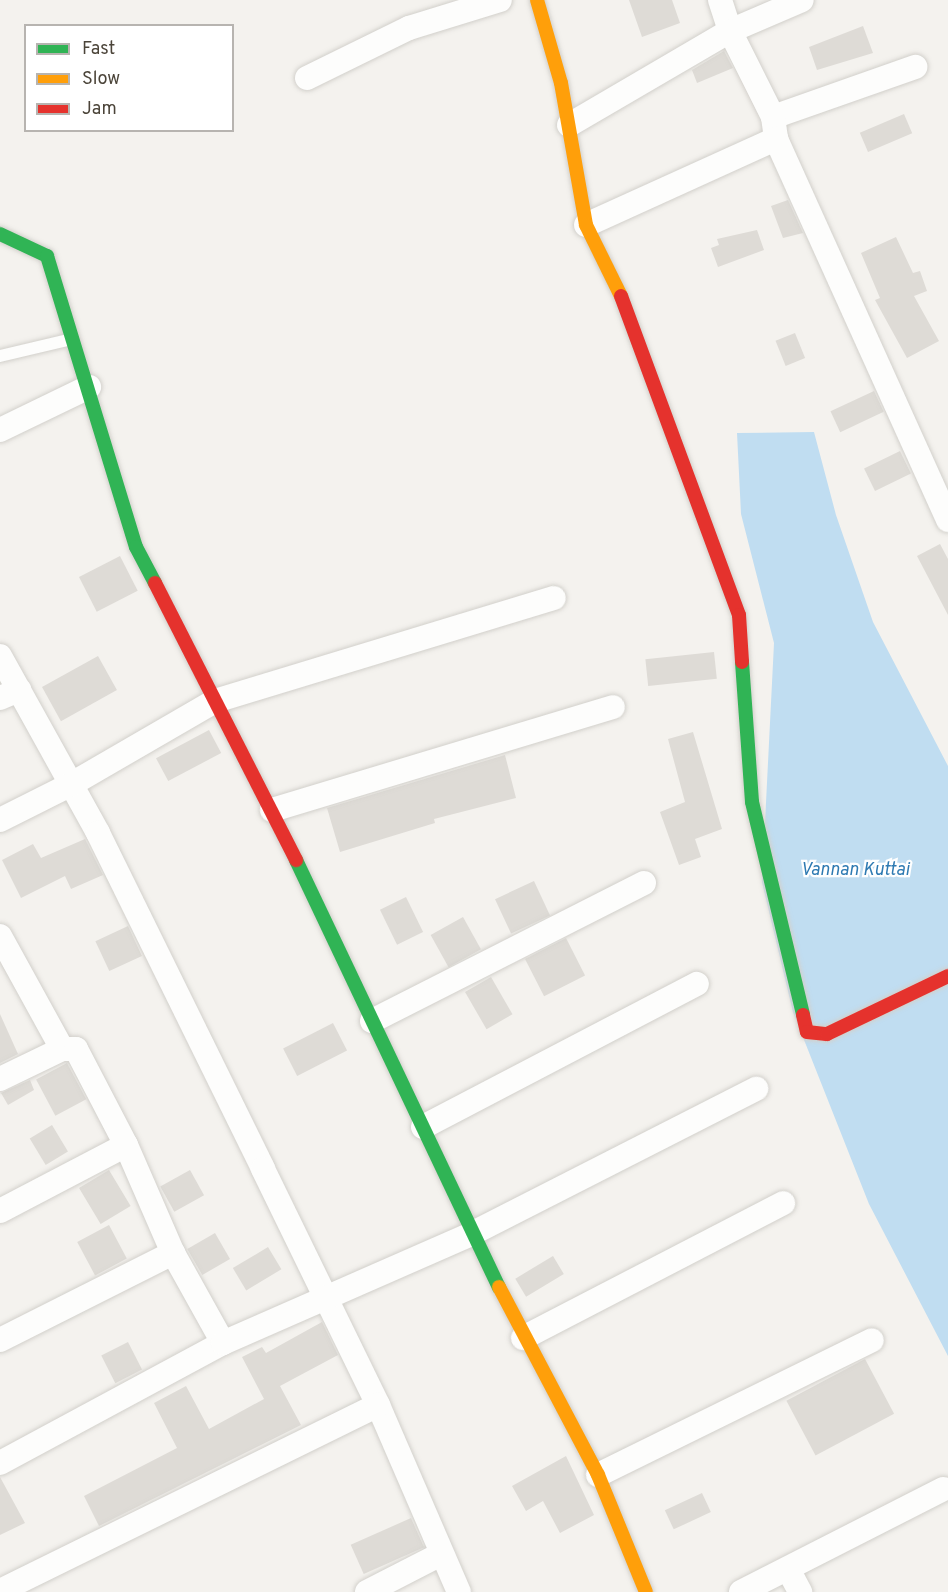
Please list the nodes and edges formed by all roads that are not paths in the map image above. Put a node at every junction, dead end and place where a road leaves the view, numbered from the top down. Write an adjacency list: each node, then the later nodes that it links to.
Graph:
1 (500, 0): 7 (street)
2 (537, 0): 8 (street)
3 (720, 0): 5 (street)
4 (802, 0): 5 (street)
5 (730, 31): 8 (street); 9 (street)
6 (915, 66): 9 (street)
7 (307, 78)
8 (569, 125): 10 (street)
9 (775, 128): 10 (street); 16 (street)
10 (586, 225): 27 (street)
11 (0, 234): 12 (street)
12 (74, 338): 13 (lane); 14 (street)
13 (0, 356)
14 (89, 387): 15 (street); 20 (street)
15 (0, 430)
16 (948, 520)
17 (554, 598): 20 (street)
18 (0, 656): 19 (street)
19 (10, 694): 22 (street)
20 (215, 701): 22 (street); 23 (street)
21 (613, 707): 23 (street)
22 (70, 784): 24 (street); 39 (street)
23 (272, 810): 29 (street)
24 (0, 820)
25 (644, 883): 29 (street)
26 (2, 945): 30 (street)
27 (948, 976)
28 (697, 984): 33 (street)
29 (372, 1021): 33 (street)
30 (62, 1049): 31 (street); 34 (street)
31 (0, 1079)
32 (756, 1089): 37 (street)
33 (423, 1126): 37 (street)
34 (126, 1145): 36 (street); 38 (street)
35 (783, 1203): 40 (street)
36 (0, 1211)
37 (473, 1233): 39 (street); 40 (street)
38 (173, 1253): 41 (street); 43 (street)
39 (324, 1298): 43 (street); 44 (street)
40 (523, 1338): 46 (street)
41 (0, 1340)
42 (873, 1340): 46 (street)
43 (223, 1343): 45 (street)
44 (378, 1405): 48 (street); 50 (street)
45 (0, 1463)
46 (598, 1475): 53 (street)
47 (943, 1489): 49 (street)
48 (441, 1554): 51 (street); 52 (street)
49 (789, 1570): 54 (street); 55 (street)
50 (0, 1592)
51 (367, 1592)
52 (459, 1592)
53 (646, 1592)
54 (741, 1592)
55 (800, 1592)

